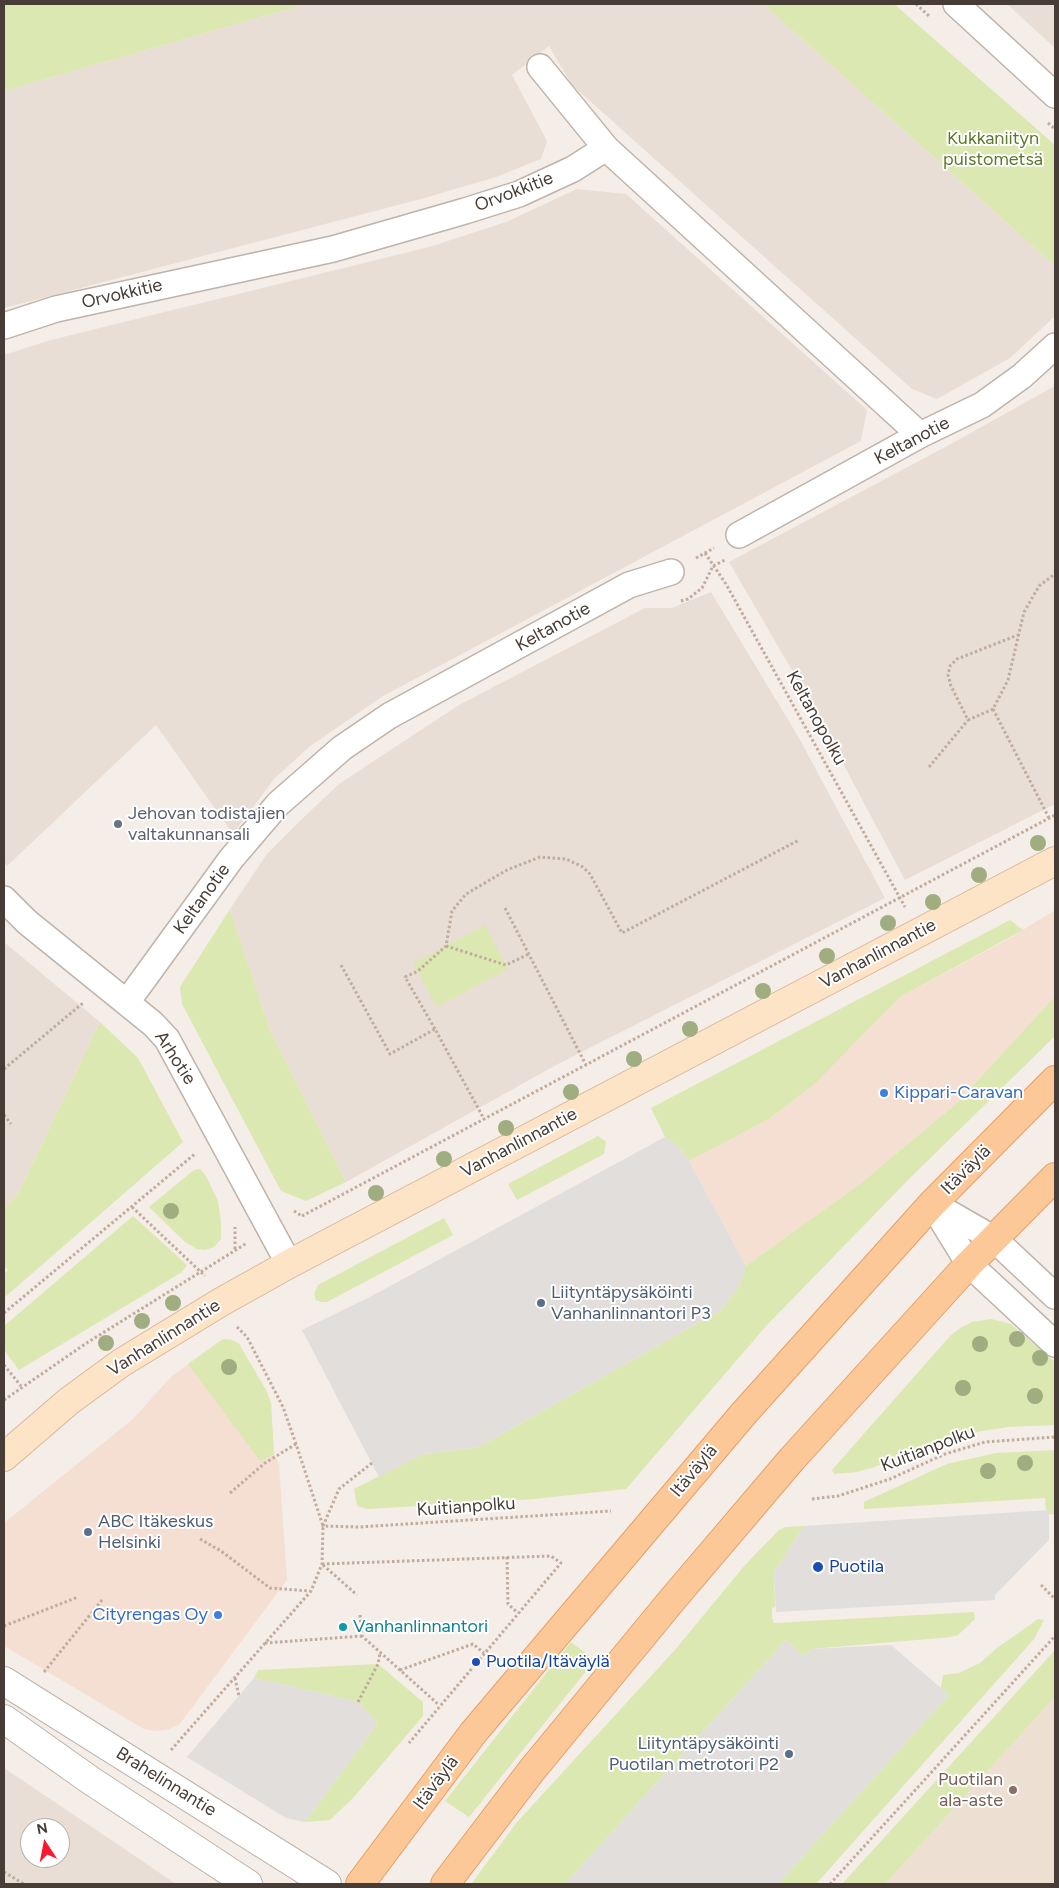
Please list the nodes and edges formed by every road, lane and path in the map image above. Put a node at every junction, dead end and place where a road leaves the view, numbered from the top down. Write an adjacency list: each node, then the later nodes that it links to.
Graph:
1 (956, 4): 3 (street)
2 (540, 68): 4 (street)
3 (1055, 95)
4 (606, 148): 5 (street, Orvokkitie); 7 (street)
5 (4, 326)
6 (1055, 346): 7 (street, Keltanotie)
7 (920, 435): 8 (street, Keltanotie)
8 (739, 535): 9 (path)
9 (705, 553): 10 (path, Keltanopolku); 11 (path)
10 (713, 566): 13 (path); 23 (path, Keltanopolku)
11 (671, 572): 29 (street, Keltanotie)
12 (1055, 574): 14 (path)
13 (674, 603)
14 (1019, 634): 15 (path); 16 (path)
15 (993, 709): 16 (path); 19 (path)
16 (968, 720): 17 (path)
17 (929, 767)
18 (1055, 815): 19 (path)
19 (1050, 818): 23 (path)
20 (799, 840): 25 (path)
21 (1055, 861): 44 (main road, Vanhanlinnantie)
22 (4, 899): 29 (street, Arhotie)
23 (900, 899): 31 (path)
24 (505, 908): 26 (path)
25 (446, 946): 26 (path); 30 (path)
26 (529, 954): 31 (path)
27 (341, 965): 30 (path)
28 (89, 998): 32 (path)
29 (127, 1002): 44 (street, Arhotie)
30 (436, 1029): 35 (path)
31 (586, 1064): 35 (path)
32 (4, 1069)
33 (1055, 1080): 39 (main road, Itäväylä)
34 (4, 1115): 36 (path)
35 (484, 1119): 41 (path)
36 (11, 1124)
37 (200, 1150): 40 (path)
38 (1055, 1177): 42 (main road)
39 (932, 1204): 42 (street); 45 (street); 93 (main road, Itäväylä)
40 (132, 1207): 46 (path); 48 (path)
41 (288, 1207)
42 (994, 1239): 45 (main road); 47 (street)
43 (235, 1249): 46 (path)
44 (289, 1264): 56 (main road, Vanhanlinnantie)
45 (969, 1264): 50 (street); 94 (main road)
46 (202, 1270): 52 (path)
47 (1055, 1296)
48 (4, 1313)
49 (236, 1325): 55 (path)
50 (1055, 1344)
51 (4, 1364): 52 (path)
52 (21, 1386): 53 (path)
53 (4, 1400)
54 (1055, 1437): 59 (path, Kuitianpolku)
55 (296, 1444): 58 (path); 61 (path)
56 (4, 1457)
57 (372, 1464): 61 (path)
58 (230, 1493)
59 (812, 1499)
60 (611, 1511): 61 (path, Kuitianpolku)
61 (323, 1526): 64 (path)
62 (200, 1539): 66 (path)
63 (508, 1557): 64 (path); 71 (path); 71 (path)
64 (322, 1564): 66 (path); 67 (path)
65 (1041, 1585): 69 (path)
66 (310, 1591): 76 (path)
67 (357, 1595)
68 (78, 1597): 73 (path)
69 (1055, 1599)
70 (102, 1600): 80 (path)
71 (518, 1613): 78 (path)
72 (360, 1614): 74 (path)
73 (4, 1626)
74 (362, 1636): 76 (path); 77 (path)
75 (1055, 1636): 95 (path)
76 (265, 1644): 81 (path)
77 (380, 1652): 79 (path); 84 (path)
78 (484, 1653): 79 (path); 85 (path)
79 (400, 1670): 85 (path)
80 (39, 1678)
81 (235, 1678): 83 (path); 88 (path)
82 (4, 1681): 92 (street, Brahelinnantie)
83 (239, 1696)
84 (358, 1702)
85 (439, 1705): 87 (path)
86 (4, 1719): 91 (street)
87 (409, 1743)
88 (169, 1752)
89 (4, 1872): 90 (path)
90 (24, 1884)
91 (248, 1884)
92 (327, 1884)
93 (360, 1884)
94 (445, 1884)
95 (830, 1884)

